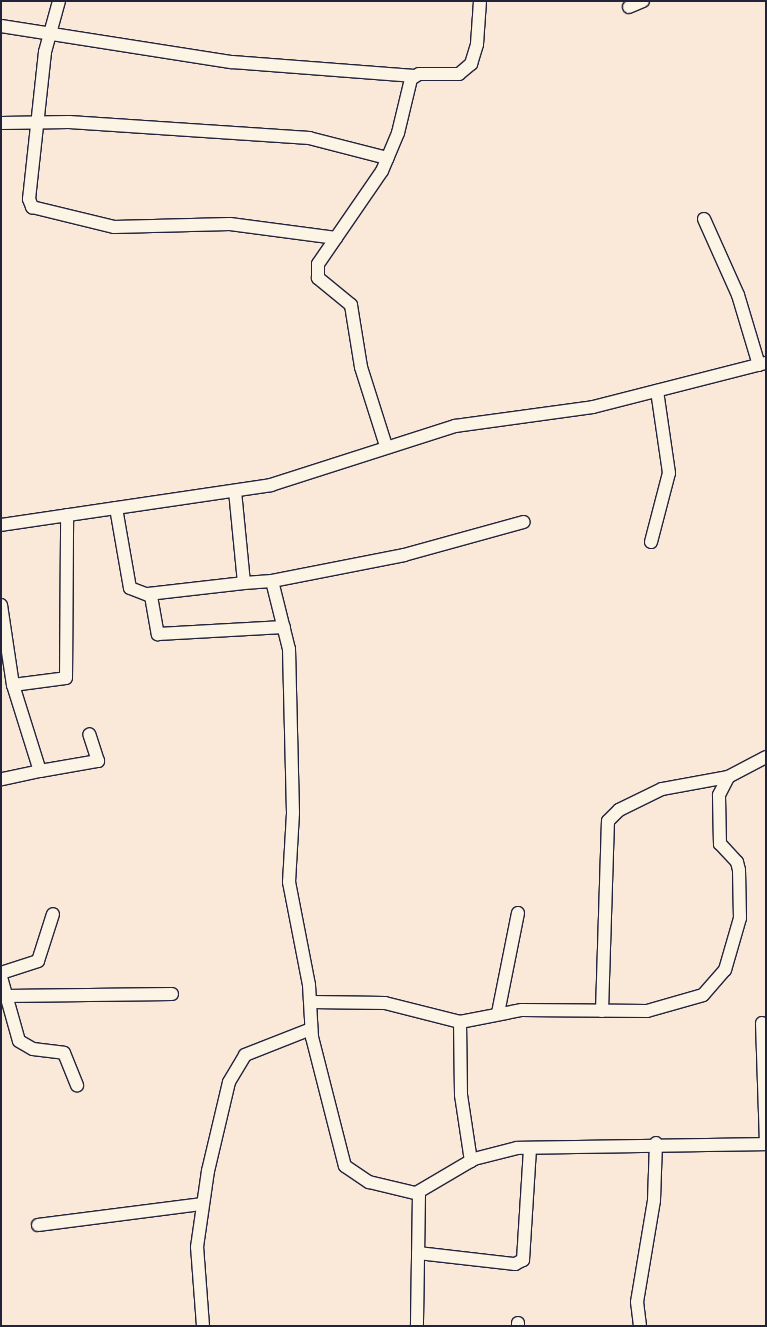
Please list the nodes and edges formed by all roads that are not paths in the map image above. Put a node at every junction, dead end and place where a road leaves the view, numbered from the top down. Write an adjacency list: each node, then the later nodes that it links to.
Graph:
1 (59, 1): 6 (street)
2 (480, 1): 7 (street)
3 (643, 1): 4 (street)
4 (629, 7)
5 (1, 26): 6 (street)
6 (48, 32): 7 (street); 9 (street)
7 (414, 76): 10 (street)
8 (1, 123): 9 (street)
9 (36, 125): 10 (street); 12 (street)
10 (387, 158): 12 (street)
11 (704, 219): 13 (street)
12 (336, 238): 15 (street)
13 (763, 364): 14 (street)
14 (657, 391): 15 (street); 21 (street)
15 (386, 446): 16 (street)
16 (235, 491): 17 (street); 23 (street)
17 (116, 508): 18 (street); 24 (street)
18 (67, 515): 20 (street); 27 (street)
19 (524, 522): 22 (street)
20 (1, 525)
21 (650, 542)
22 (272, 581): 23 (street); 26 (street)
23 (244, 583): 24 (street)
24 (148, 594): 26 (street)
25 (1, 605): 27 (street)
26 (284, 627): 39 (street)
27 (13, 685): 30 (street)
28 (89, 734): 30 (street)
29 (766, 757): 31 (street)
30 (40, 771): 32 (street)
31 (728, 777): 40 (street); 40 (street)
32 (1, 780)
33 (518, 913): 41 (street)
34 (54, 914): 35 (street)
35 (1, 973)
36 (1, 977): 38 (street)
37 (172, 994): 38 (street)
38 (6, 996): 45 (street)
39 (311, 1002): 42 (street); 44 (street)
40 (602, 1011): 41 (street)
41 (498, 1013): 42 (street)
42 (460, 1022): 49 (street)
43 (762, 1023): 47 (street)
44 (311, 1029): 50 (street); 51 (street)
45 (77, 1085)
46 (656, 1143): 47 (street); 48 (street); 56 (street)
47 (766, 1144)
48 (530, 1148): 49 (street); 53 (street)
49 (471, 1161): 50 (street)
50 (418, 1192): 53 (street)
51 (203, 1204): 52 (street); 54 (street)
52 (38, 1225)
53 (418, 1253): 55 (street)
54 (203, 1326)
55 (417, 1326)
56 (640, 1326)

